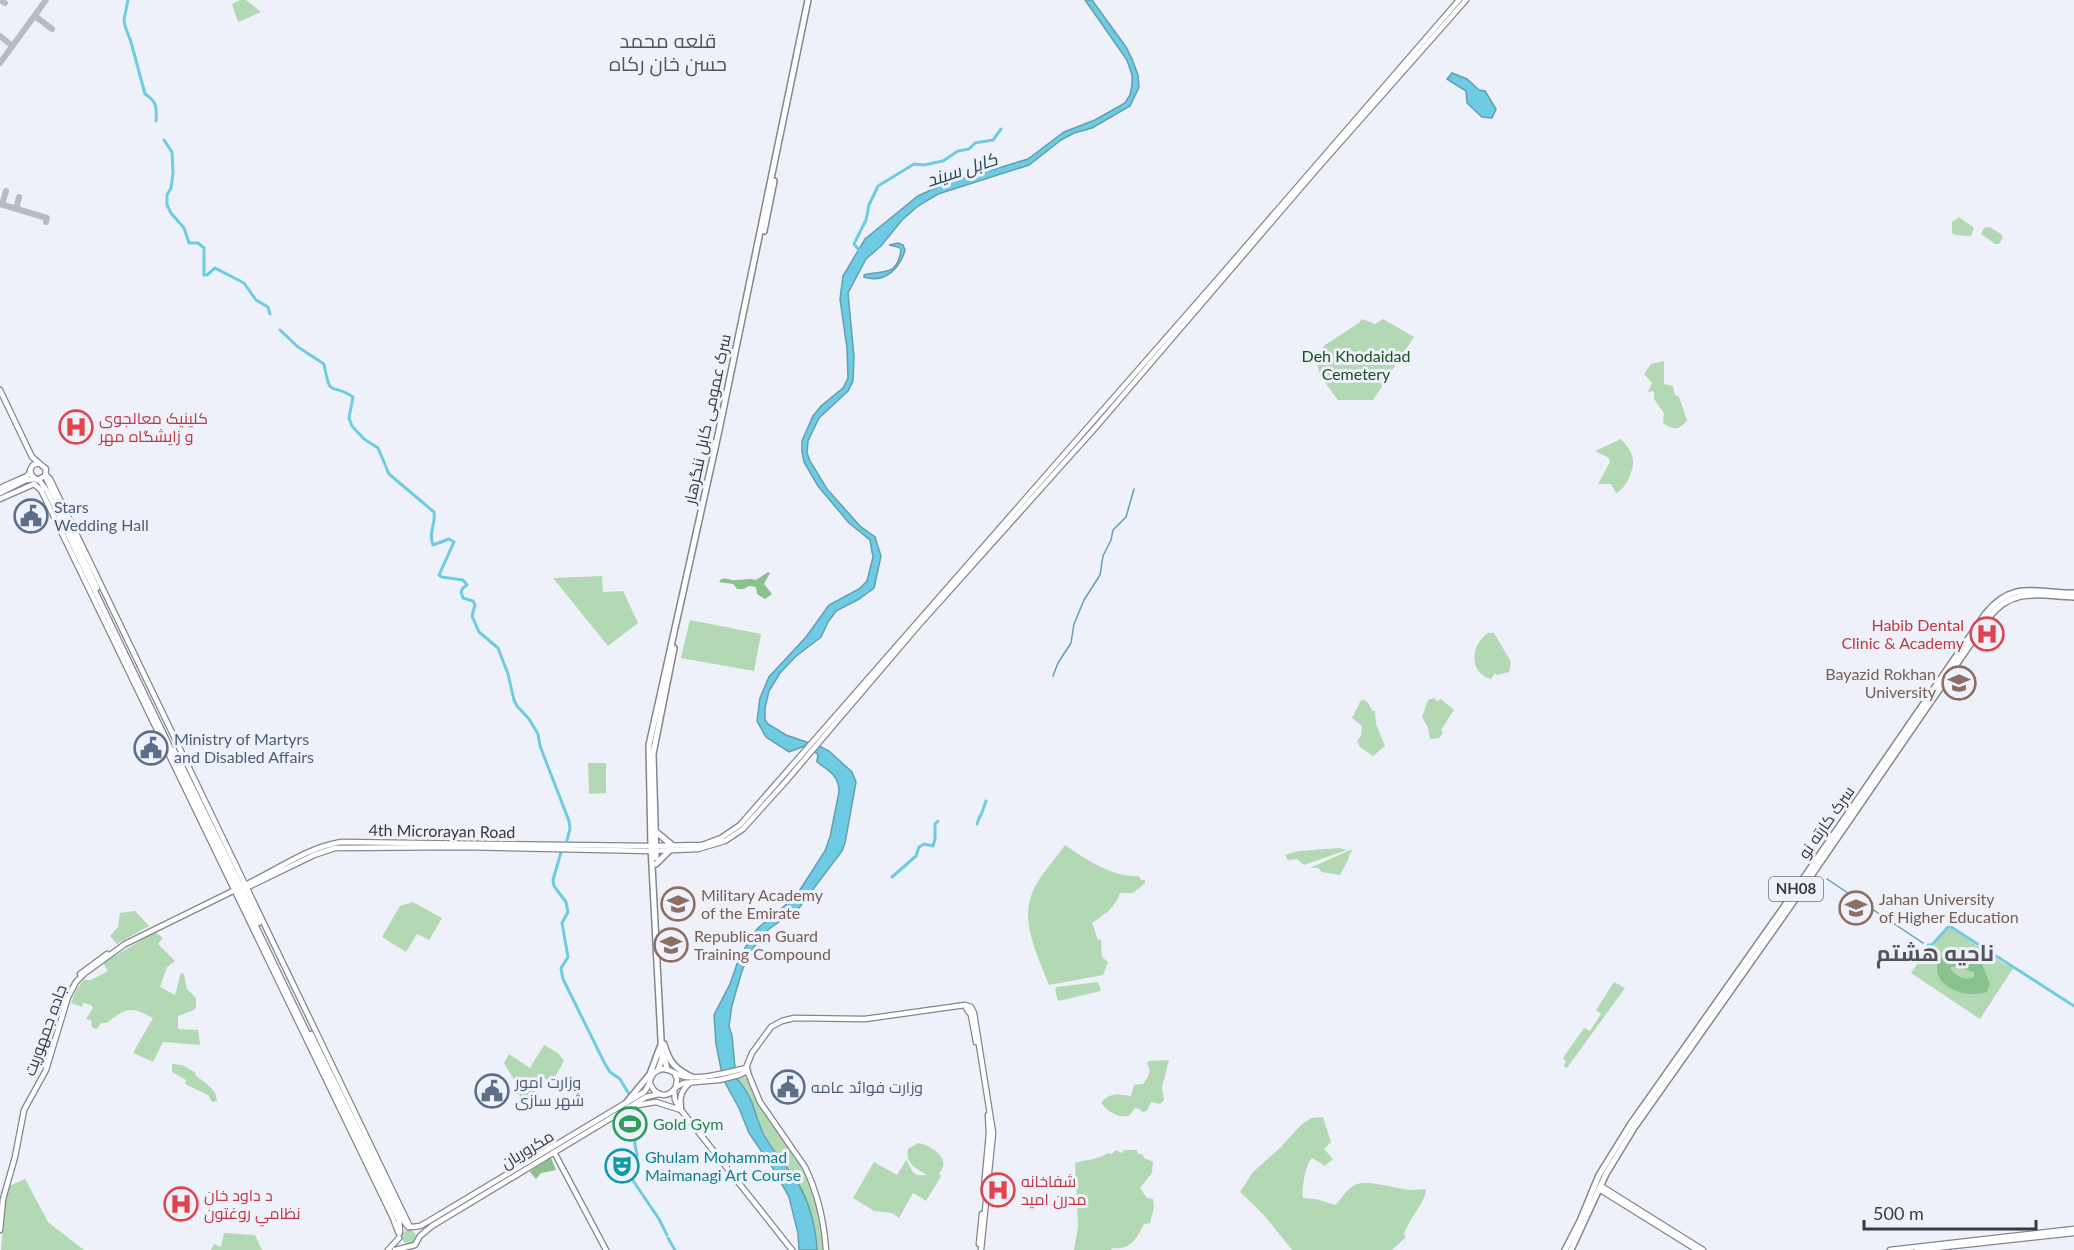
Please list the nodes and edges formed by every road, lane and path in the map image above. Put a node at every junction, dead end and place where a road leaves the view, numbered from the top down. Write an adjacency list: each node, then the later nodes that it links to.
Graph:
1 (810, 0): 16 (highway, سرک عمومی کابل ننگرهار); 18 (highway, سرک عمومی کابل ننگرهار)
2 (1459, 0): 15 (main road)
3 (1466, 0): 15 (main road)
4 (0, 390): 6 (main road)
5 (0, 397): 6 (main road)
6 (36, 464): 7 (main road); 8 (main road)
7 (30, 472): 9 (main road); 10 (main road)
8 (45, 475): 9 (main road); 20 (main road)
9 (37, 481): 11 (main road); 20 (main road)
10 (0, 488)
11 (17, 488): 12 (main road); 13 (main road)
12 (0, 494)
13 (0, 499)
14 (2074, 595): 21 (highway, سرک کارته نو / NH08); 21 (highway, سرک کارته نو / NH08)
15 (815, 744): 17 (main road, 4th Microrayan Road)
16 (655, 830): 17 (highway); 18 (highway, سرک عمومی کابل ننگرهار)
17 (671, 847): 18 (main road, 4th Microrayan Road); 19 (highway)
18 (653, 848): 19 (highway); 20 (main road, 4th Microrayan Road); 23 (highway)
19 (656, 864): 23 (highway)
20 (240, 888): 33 (main road, جاده جمهوریت); 40 (main road); 40 (main road); 43 (main road)
21 (1718, 1004): 22 (highway, سرک کارته نو / NH08)
22 (1706, 1022): 34 (highway, سرک کارته نو / NH08); 34 (highway, سرک کارته نو / NH08)
23 (662, 1045): 25 (highway); 26 (highway); 27 (highway); 31 (highway)
24 (748, 1069): 27 (main road); 51 (main road); 52 (main road)
25 (658, 1070): 26 (main road); 28 (main road)
26 (670, 1070): 27 (main road); 29 (main road)
27 (693, 1079): 29 (main road); 32 (main road)
28 (650, 1083): 30 (main road); 31 (main road, مکروریان)
29 (675, 1089): 30 (main road); 32 (main road)
30 (660, 1095): 31 (main road); 32 (main road)
31 (628, 1106): 32 (main road); 36 (main road); 40 (main road, مکروریان)
32 (681, 1110): 50 (main road)
33 (20, 1124): 39 (main road, جاده جمهوریت); 41 (main road, جاده جمهوریت)
34 (1634, 1128): 35 (highway, سرک کارته نو / NH08)
35 (1619, 1147): 37 (highway, سرک کارته نو / NH08); 53 (highway, سرک کارته نو / NH08)
36 (554, 1152): 44 (main road); 49 (main road)
37 (1600, 1188): 38 (main road); 54 (highway, سرک کارته نو / NH08)
38 (1610, 1194): 55 (main road); 56 (main road)
39 (0, 1203)
40 (410, 1227): 43 (main road); 44 (main road)
41 (0, 1230)
42 (2074, 1231): 46 (main road); 58 (main road)
43 (399, 1235): 45 (main road); 47 (main road)
44 (419, 1238): 45 (main road)
45 (407, 1247): 48 (main road)
46 (1899, 1249): 57 (main road)
47 (388, 1250)
48 (395, 1250)
49 (606, 1250)
50 (792, 1250)
51 (827, 1250)
52 (980, 1250)
53 (1565, 1250)
54 (1571, 1250)
55 (1696, 1250)
56 (1703, 1250)
57 (1890, 1250)
58 (1917, 1250)

